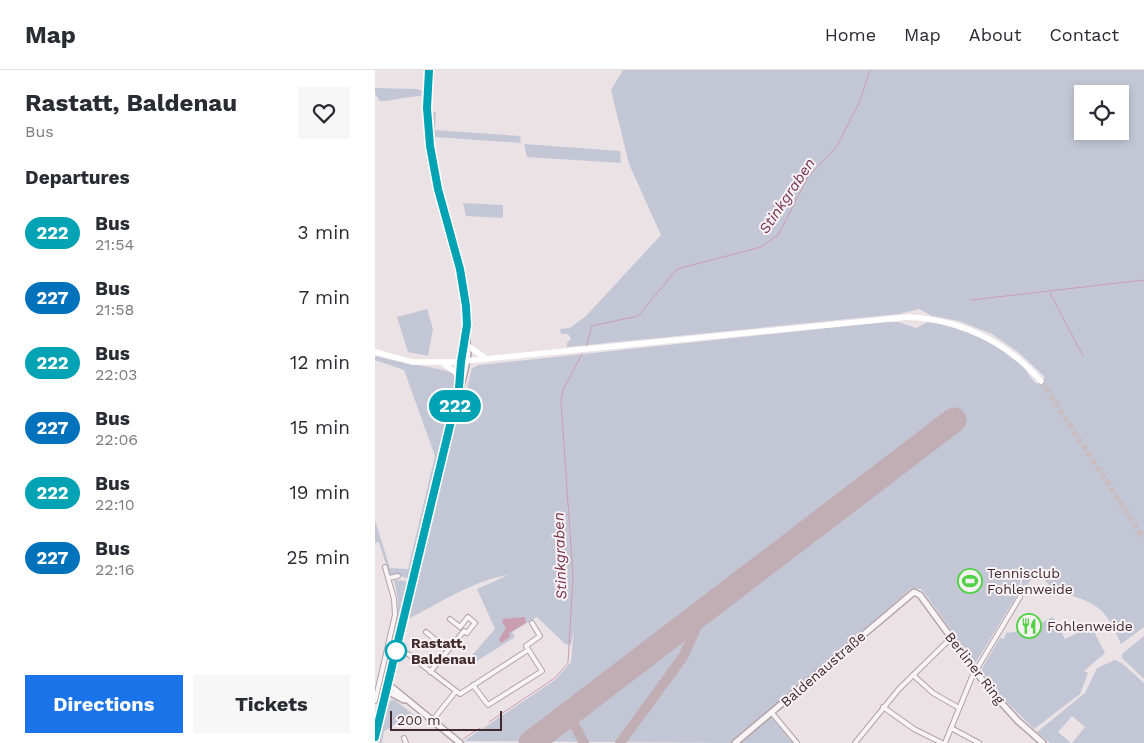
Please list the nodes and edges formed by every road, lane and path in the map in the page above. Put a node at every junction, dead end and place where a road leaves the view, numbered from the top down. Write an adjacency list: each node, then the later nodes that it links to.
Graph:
1 (429, 70): 2 (street)
2 (466, 334): 3 (street); 6 (street)
3 (468, 346): 5 (main road); 6 (street)
4 (375, 352): 7 (main road)
5 (487, 359): 6 (main road); 9 (main road)
6 (464, 361): 7 (main road); 8 (street); 10 (street)
7 (443, 363): 8 (main road)
8 (459, 375): 10 (street)
9 (1041, 381)
10 (459, 388): 28 (street)
11 (385, 567): 13 (street)
12 (398, 576): 13 (street)
13 (389, 578): 30 (street)
14 (910, 593): 21 (street, Berliner Ring); 37 (street, Baldenaustraße)
15 (1020, 597): 25 (street)
16 (450, 619): 18 (street)
17 (532, 622): 23 (street)
18 (460, 627): 19 (street); 19 (street)
19 (464, 630): 22 (street)
20 (426, 632): 22 (street)
21 (951, 638): 25 (street, Berliner Ring); 27 (street)
22 (448, 650): 26 (street)
23 (528, 650): 29 (street); 29 (street)
24 (408, 654): 26 (street)
25 (975, 671): 36 (street); 48 (street, Berliner Ring)
26 (431, 672): 32 (street)
27 (913, 675): 35 (street); 36 (street)
28 (388, 684): 31 (street); 34 (street)
29 (473, 685): 32 (street)
30 (377, 688): 33 (street)
31 (387, 691): 34 (street); 40 (street)
32 (456, 691): 38 (street)
33 (375, 701)
34 (408, 702): 38 (street)
35 (883, 707): 41 (street); 46 (street)
36 (959, 708): 39 (street)
37 (772, 713): 43 (street, Baldenaustraße); 44 (street)
38 (433, 721): 42 (street)
39 (951, 728): 46 (street); 47 (street)
40 (375, 736)
41 (857, 742): 45 (street)
42 (460, 743)
43 (735, 743)
44 (797, 743)
45 (862, 743)
46 (943, 743)
47 (979, 743)
48 (1043, 743)

